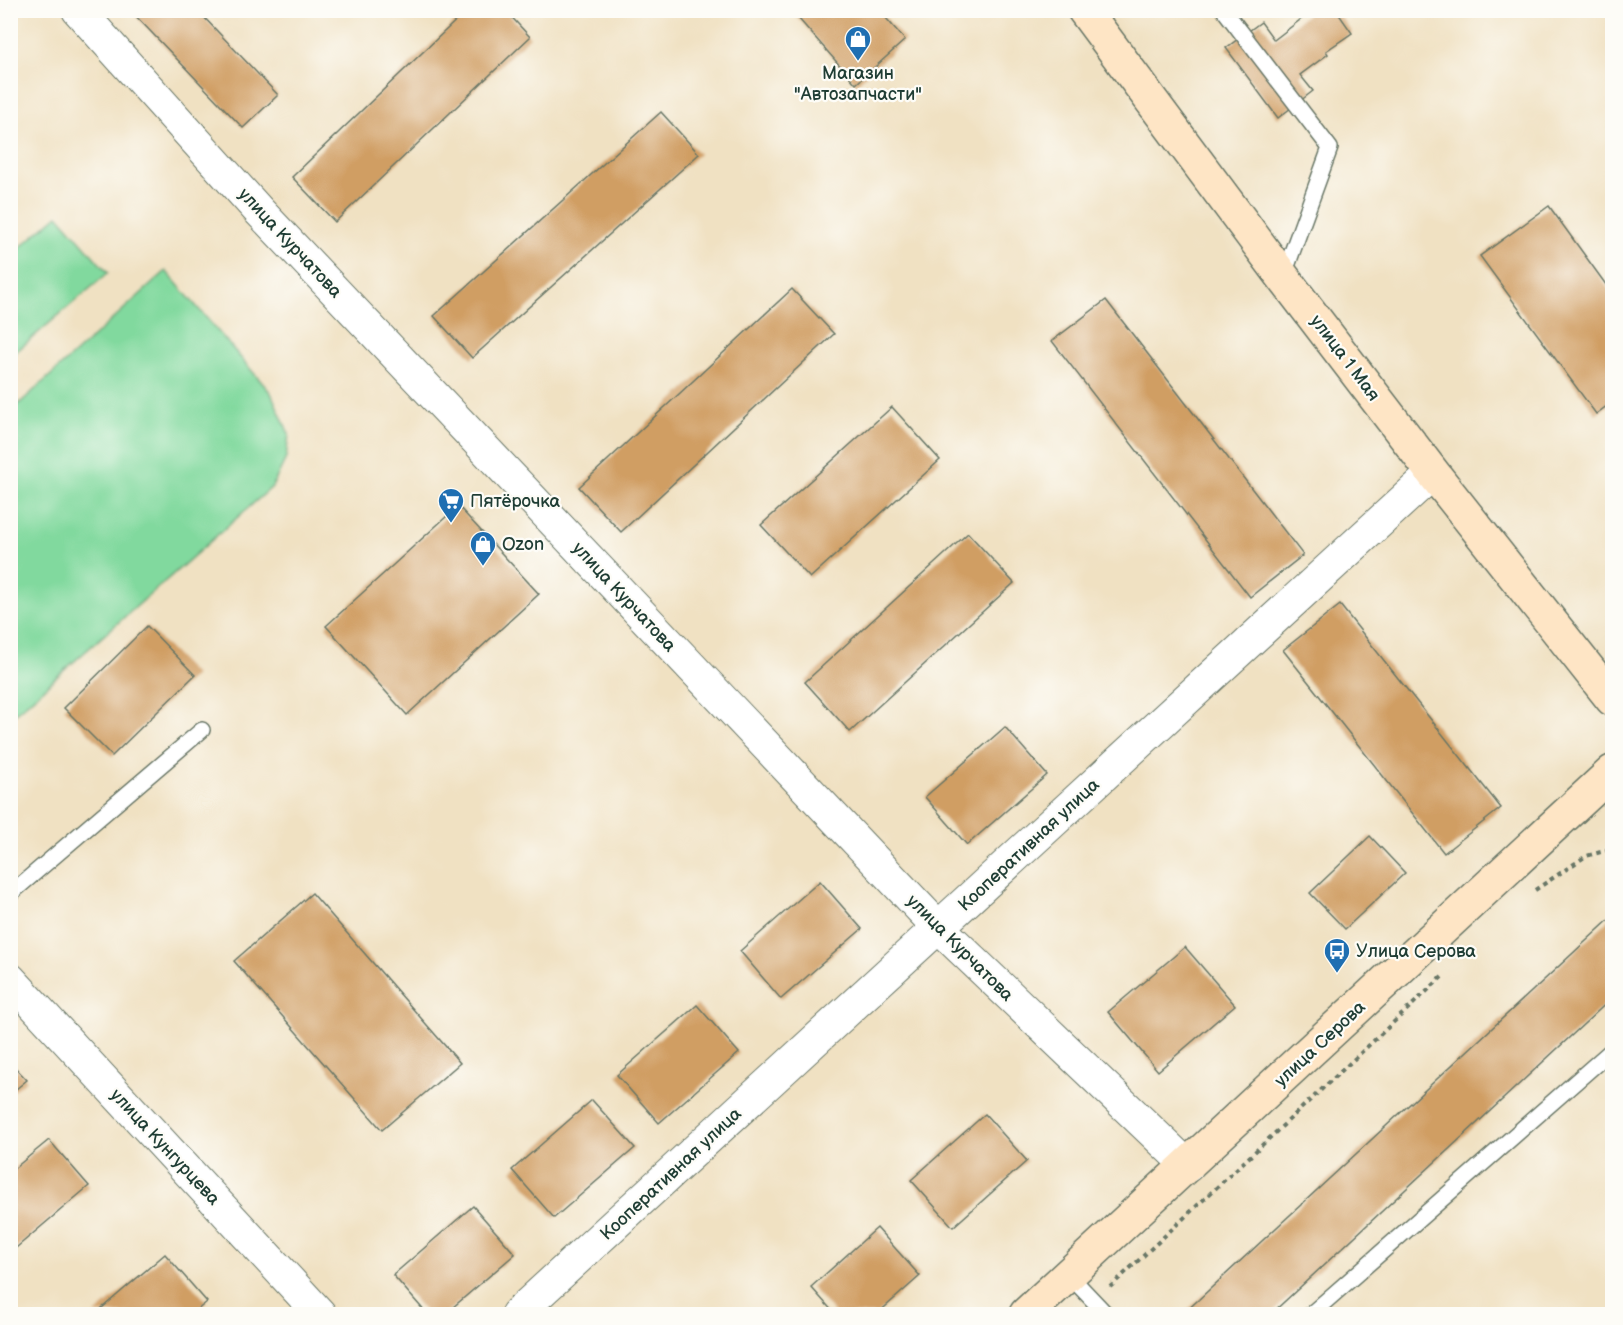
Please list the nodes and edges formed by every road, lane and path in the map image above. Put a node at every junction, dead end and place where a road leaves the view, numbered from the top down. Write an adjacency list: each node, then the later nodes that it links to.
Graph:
1 (78, 10): 12 (street, улица Курчатова)
2 (1084, 10): 4 (main road, улица 1 Мая)
3 (1224, 10): 4 (lane)
4 (1283, 277): 5 (main road, улица 1 Мая)
5 (1433, 473): 6 (main road, улица 1 Мая); 12 (street, Кооперативная улица)
6 (1612, 699)
7 (202, 730): 10 (lane)
8 (1612, 772): 16 (main road, улица Серова)
9 (1612, 849): 11 (path)
10 (10, 894)
11 (1527, 898)
12 (939, 928): 16 (street, улица Курчатова); 20 (street, Кооперативная улица)
13 (1449, 971): 18 (path)
14 (10, 979): 19 (street, улица Кунгурцева)
15 (1612, 1050): 23 (lane)
16 (1188, 1166): 17 (main road, улица Серова)
17 (1069, 1275): 18 (lane); 21 (main road, улица Серова)
18 (1094, 1302): 22 (lane)
19 (320, 1314)
20 (518, 1314)
21 (1026, 1314)
22 (1106, 1314)
23 (1311, 1314)

